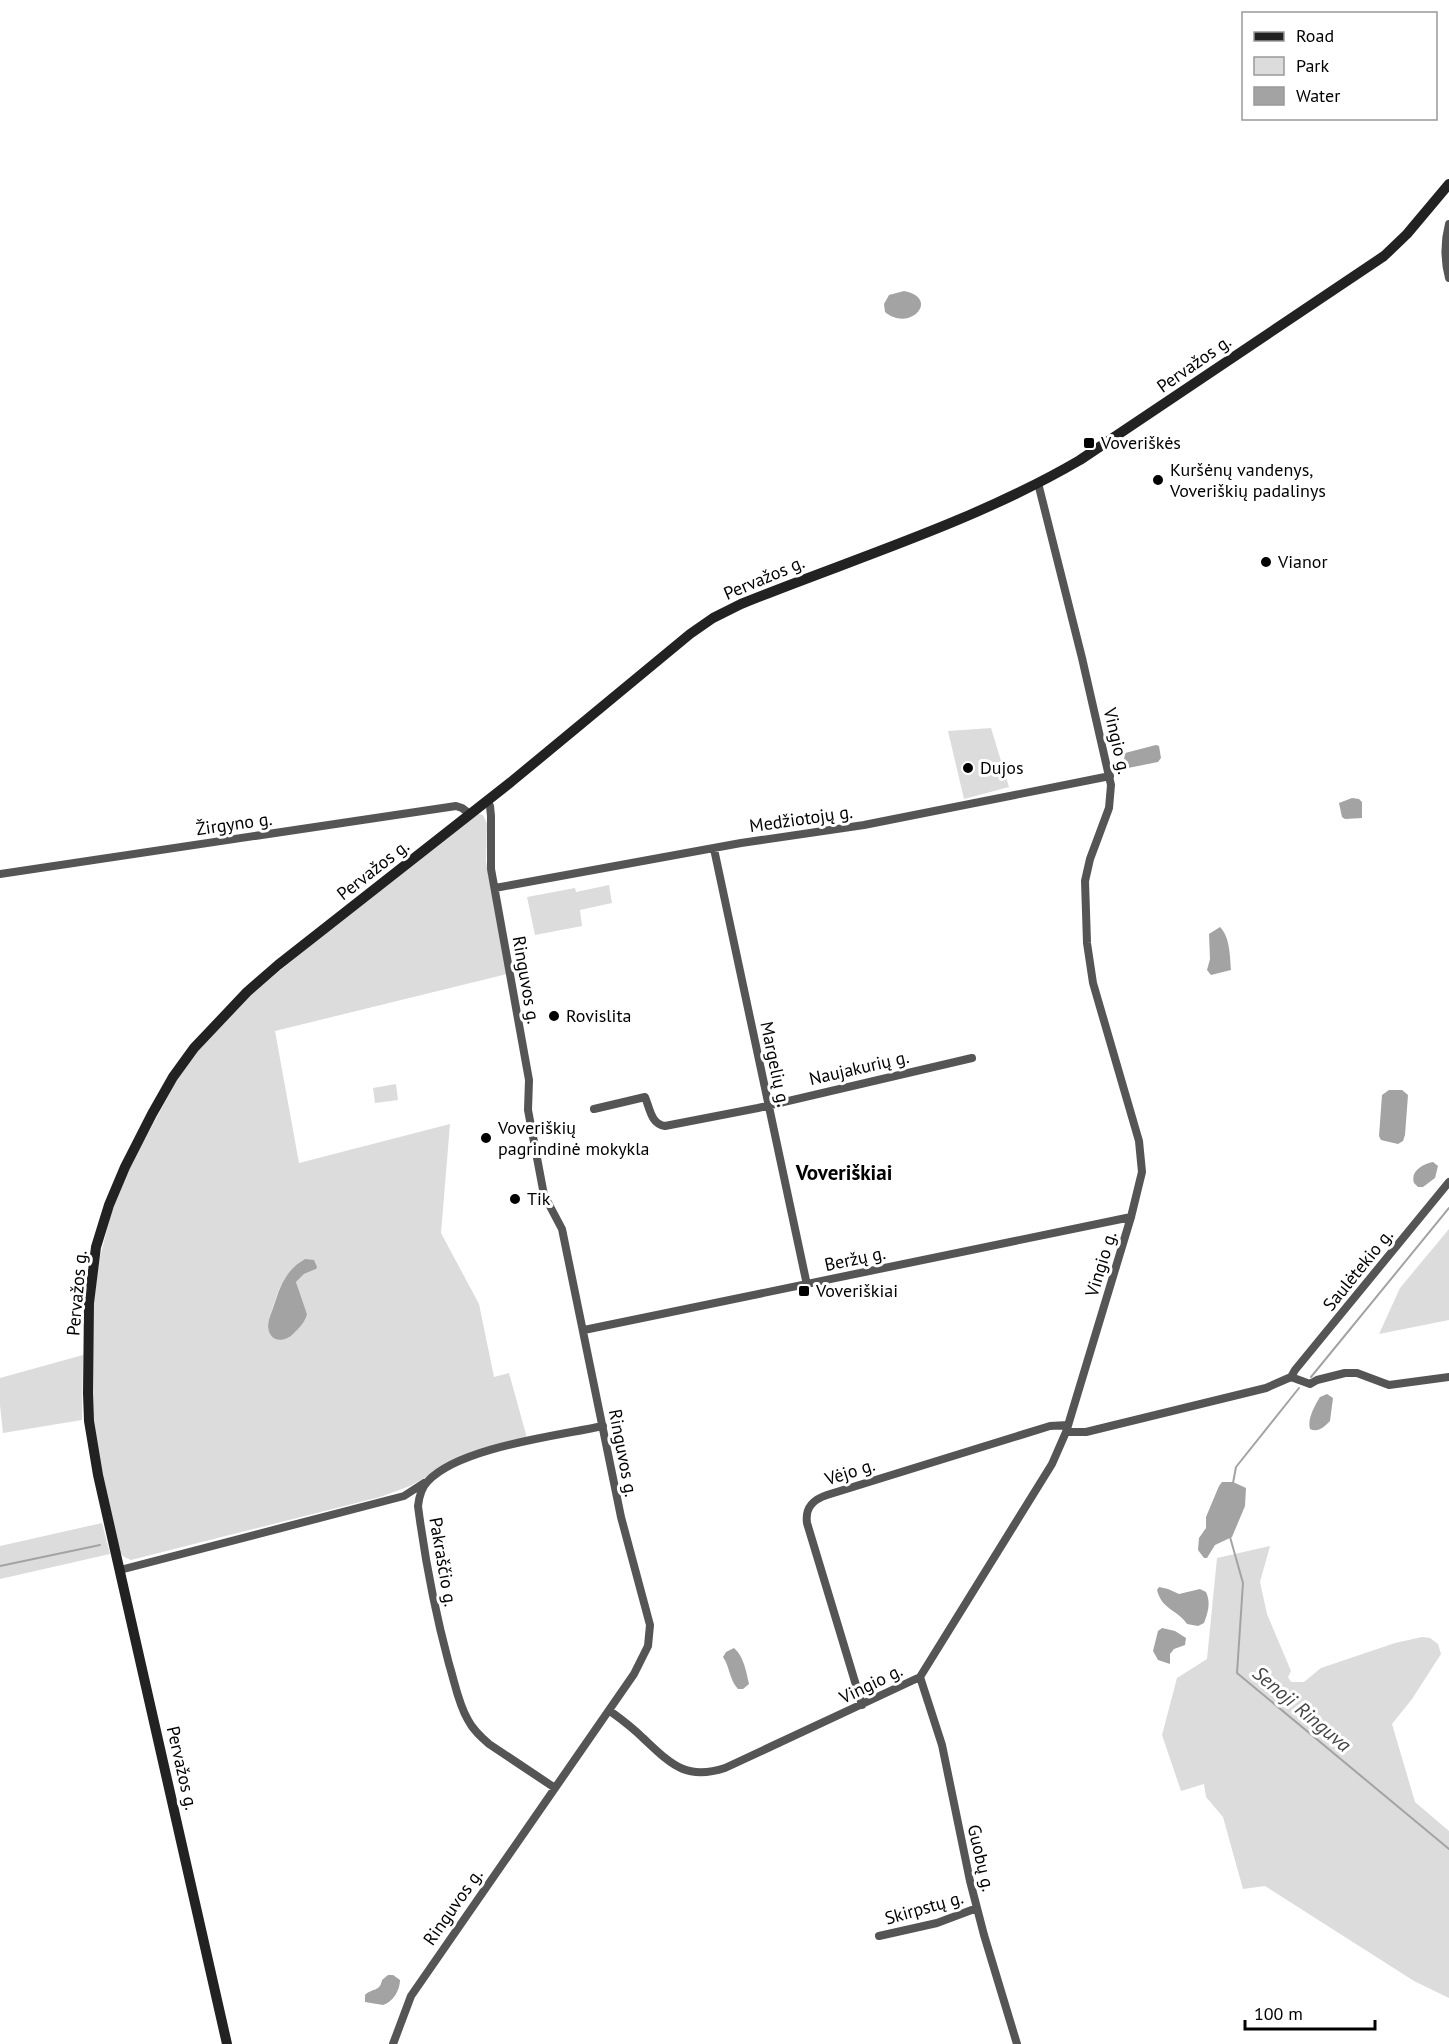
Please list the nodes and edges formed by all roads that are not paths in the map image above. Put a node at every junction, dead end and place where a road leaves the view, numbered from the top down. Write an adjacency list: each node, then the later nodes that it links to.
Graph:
1 (1449, 185): 4 (main road, Pervažos g.)
2 (1449, 224): 3 (street)
3 (1449, 278)
4 (1038, 483): 5 (street, Vingio g.); 6 (main road, Pervažos g.)
5 (1110, 776): 8 (street, Medžiotojų g.); 15 (street, Vingio g.)
6 (487, 801): 7 (main road, Pervažos g.); 10 (street, Ringuvos g.)
7 (470, 814): 9 (street, Žirgyno g.); 25 (main road, Pervažos g.)
8 (714, 849): 10 (street, Medžiotojų g.); 12 (street, Margelių g.)
9 (0, 874)
10 (495, 888): 17 (street, Ringuvos g.)
11 (972, 1058): 12 (street, Naujakurių g.)
12 (768, 1104): 13 (street, Naujakurių g.); 16 (street, Margelių g.)
13 (594, 1109)
14 (1449, 1182): 18 (street, Saulėtekio g.)
15 (1131, 1217): 16 (street, Beržų g.); 21 (street, Vingio g.)
16 (807, 1285): 17 (street, Beržų g.)
17 (584, 1330): 20 (street, Ringuvos g.)
18 (1291, 1377): 19 (street); 21 (street)
19 (1449, 1377)
20 (603, 1426): 22 (street); 28 (street, Ringuvos g.)
21 (1067, 1428): 26 (street, Vingio g.); 27 (street, Vėjo g.)
22 (427, 1481): 23 (street); 24 (street, Pakraščio g.)
23 (404, 1496): 24 (street); 25 (street)
24 (418, 1506): 29 (street, Pakraščio g.)
25 (120, 1570): 32 (main road, Pervažos g.)
26 (920, 1677): 27 (street, Vingio g.); 30 (street, Guobų g.)
27 (862, 1705): 28 (street, Vingio g.)
28 (610, 1711): 29 (street, Ringuvos g.)
29 (555, 1788): 33 (street, Ringuvos g.)
30 (977, 1908): 31 (street, Skirpstų g.); 34 (street, Guobų g.)
31 (879, 1936)
32 (226, 2044)
33 (393, 2044)
34 (1017, 2044)

